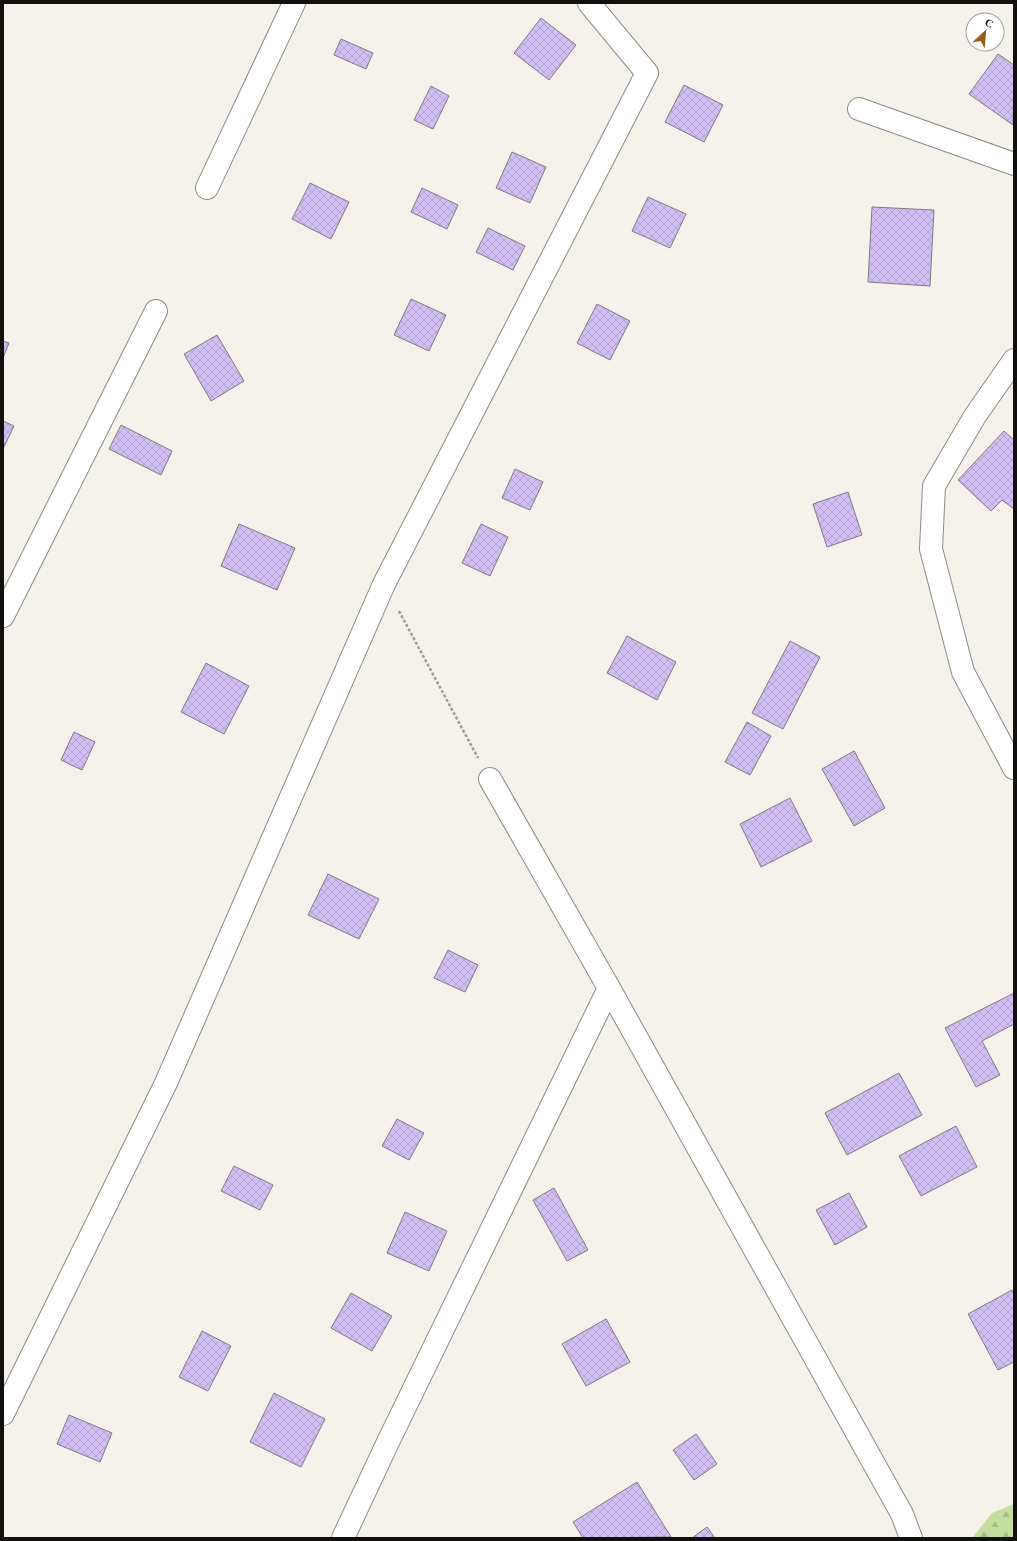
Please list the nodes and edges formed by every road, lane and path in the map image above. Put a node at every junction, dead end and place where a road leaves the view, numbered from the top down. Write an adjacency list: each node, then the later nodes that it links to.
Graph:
1 (294, 3): 5 (street)
2 (589, 3): 8 (street)
3 (859, 109): 4 (street)
4 (1014, 164)
5 (207, 188)
6 (156, 311): 9 (street)
7 (1014, 360): 10 (street)
8 (384, 584): 11 (path); 13 (street)
9 (3, 616)
10 (1014, 768)
11 (490, 780): 12 (street)
12 (609, 988): 14 (street); 15 (street)
13 (3, 1414)
14 (343, 1538)
15 (911, 1538)

